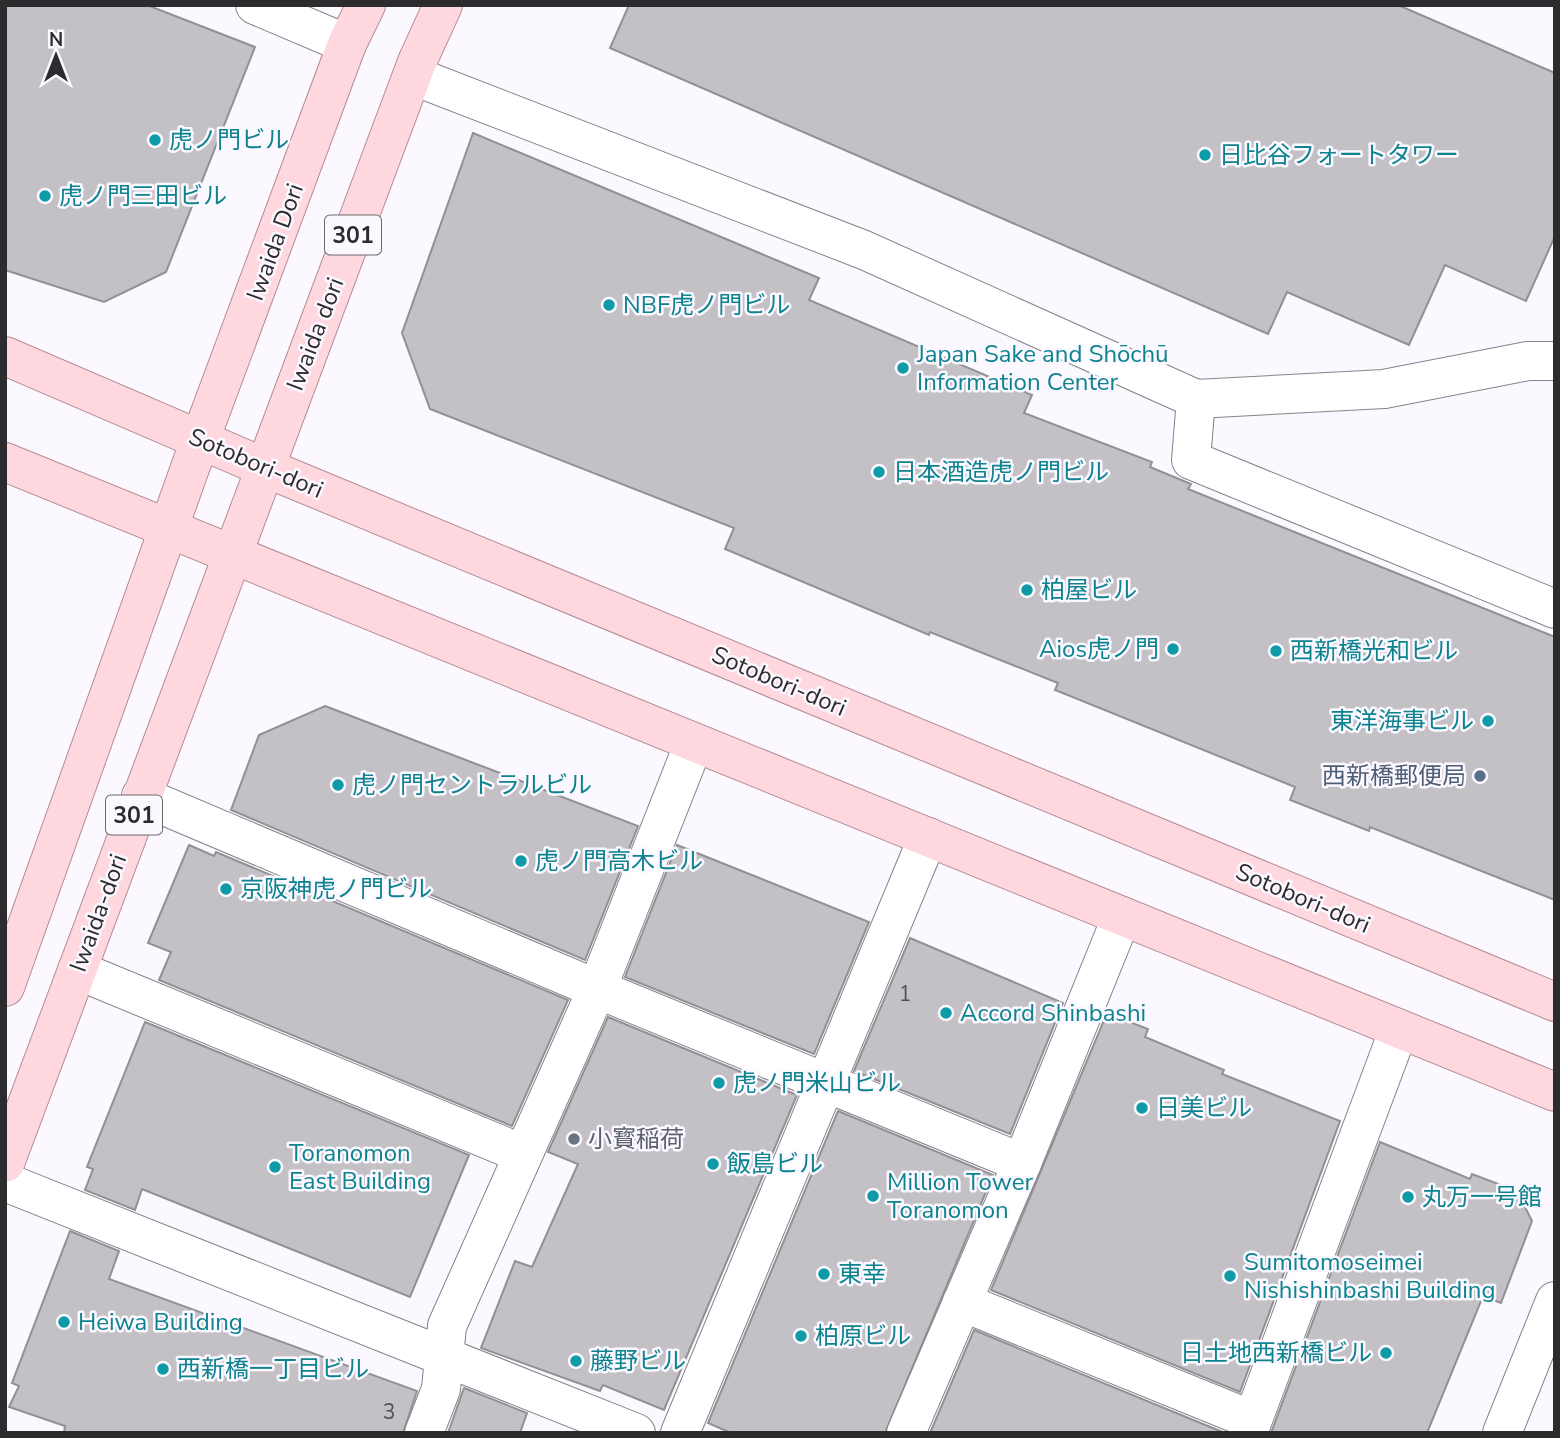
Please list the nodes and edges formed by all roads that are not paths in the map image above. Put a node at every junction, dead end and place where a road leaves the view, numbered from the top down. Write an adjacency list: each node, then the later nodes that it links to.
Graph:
1 (255, 5): 4 (street)
2 (366, 5): 4 (main road, Iwaida Dori / 301)
3 (443, 5): 5 (main road, Iwaida dori / 301)
4 (347, 44): 9 (main road, Iwaida Dori / 301)
5 (414, 76): 8 (street); 11 (main road, Iwaida dori / 301)
6 (5, 356): 9 (main road, Sotobori-dori)
7 (1555, 361): 8 (street)
8 (1196, 399): 14 (street)
9 (200, 440): 11 (main road, Sotobori-dori); 12 (main road, 301)
10 (5, 462): 12 (main road)
11 (266, 468): 13 (main road, Iwaida-dori / 301); 22 (main road, Sotobori-dori)
12 (169, 530): 13 (main road); 20 (main road, 301)
13 (232, 554): 15 (main road); 16 (main road, Iwaida-dori / 301)
14 (1555, 609)
15 (694, 743): 17 (main road); 21 (street)
16 (141, 796): 19 (main road, Iwaida-dori / 301); 21 (street)
17 (928, 837): 18 (main road); 24 (street)
18 (1122, 916): 23 (main road); 28 (street)
19 (77, 970): 26 (street); 27 (main road, Iwaida-dori / 301)
20 (5, 987)
21 (597, 989): 24 (street); 26 (street)
22 (1555, 1002)
23 (1399, 1029): 25 (main road); 33 (street)
24 (826, 1083): 28 (street); 36 (street)
25 (1555, 1092)
26 (523, 1154): 32 (street)
27 (5, 1163)
28 (1022, 1163): 31 (street)
29 (5, 1182): 32 (street)
30 (1555, 1301): 38 (street)
31 (962, 1302): 33 (street); 37 (street)
32 (444, 1356): 34 (street); 35 (street)
33 (1250, 1427)
34 (424, 1433)
35 (636, 1433)
36 (680, 1433)
37 (906, 1433)
38 (1502, 1433)

